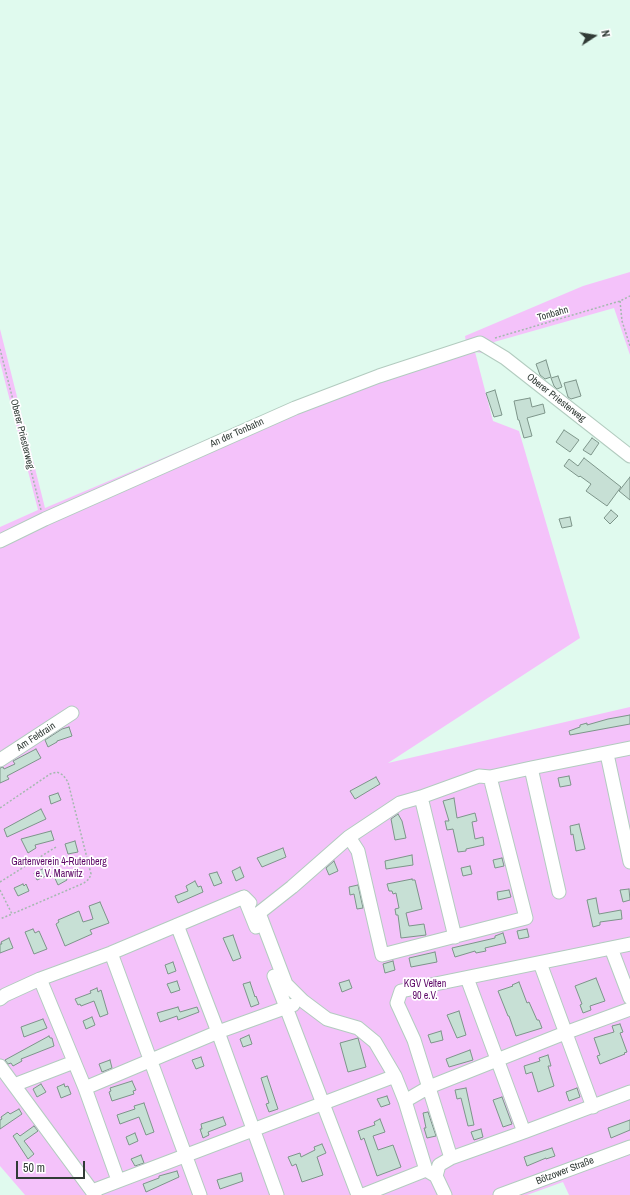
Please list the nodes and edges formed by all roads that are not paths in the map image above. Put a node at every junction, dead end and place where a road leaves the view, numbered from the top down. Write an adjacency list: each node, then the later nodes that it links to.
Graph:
1 (480, 343): 2 (street, Oberer Priesterweg); 3 (street, An der Tonbahn)
2 (630, 456)
3 (0, 541)
4 (72, 713): 7 (street, Am Feldrain)
5 (630, 748): 6 (street)
6 (607, 754): 8 (street); 12 (street)
7 (0, 760)
8 (531, 768): 9 (street); 13 (street)
9 (490, 777): 10 (street); 17 (street)
10 (421, 797): 11 (street); 17 (street)
11 (349, 837): 15 (street); 17 (street)
12 (630, 862)
13 (558, 892)
14 (244, 897): 15 (street); 16 (street); 27 (street)
15 (259, 913): 26 (street)
16 (177, 925): 20 (street); 29 (street)
17 (455, 936)
18 (630, 944): 19 (street)
19 (611, 948): 21 (street); 25 (street)
20 (111, 953): 23 (street); 31 (street)
21 (540, 963): 22 (street); 30 (street)
22 (467, 978): 32 (street); 37 (street)
23 (40, 979): 24 (street); 33 (street)
24 (0, 998)
25 (630, 998)
26 (302, 1001): 27 (street); 35 (street)
27 (286, 1009): 29 (street); 41 (street)
28 (630, 1009): 30 (street)
29 (218, 1032): 31 (street); 43 (street)
30 (565, 1033): 32 (street); 42 (street)
31 (151, 1060): 38 (street); 46 (street)
32 (497, 1060): 37 (street); 44 (street)
33 (74, 1062): 36 (street); 38 (street)
34 (0, 1066): 36 (street)
35 (395, 1076): 40 (street); 41 (street)
36 (14, 1085): 50 (street)
37 (429, 1087): 40 (street); 47 (street)
38 (84, 1088): 49 (street)
39 (630, 1092): 42 (street)
40 (405, 1101): 48 (street)
41 (323, 1102): 43 (street); 54 (street)
42 (593, 1107): 44 (street)
43 (254, 1129): 46 (street); 53 (street)
44 (524, 1132): 47 (street)
45 (630, 1146): 51 (street, Bötzower Straße)
46 (186, 1154): 49 (street); 52 (street)
47 (451, 1158): 48 (street)
48 (431, 1173): 55 (street); 56 (street)
49 (118, 1180): 50 (street)
50 (93, 1193)
51 (508, 1194)
52 (200, 1195)
53 (277, 1195)
54 (358, 1195)
55 (363, 1195)
56 (445, 1195)

